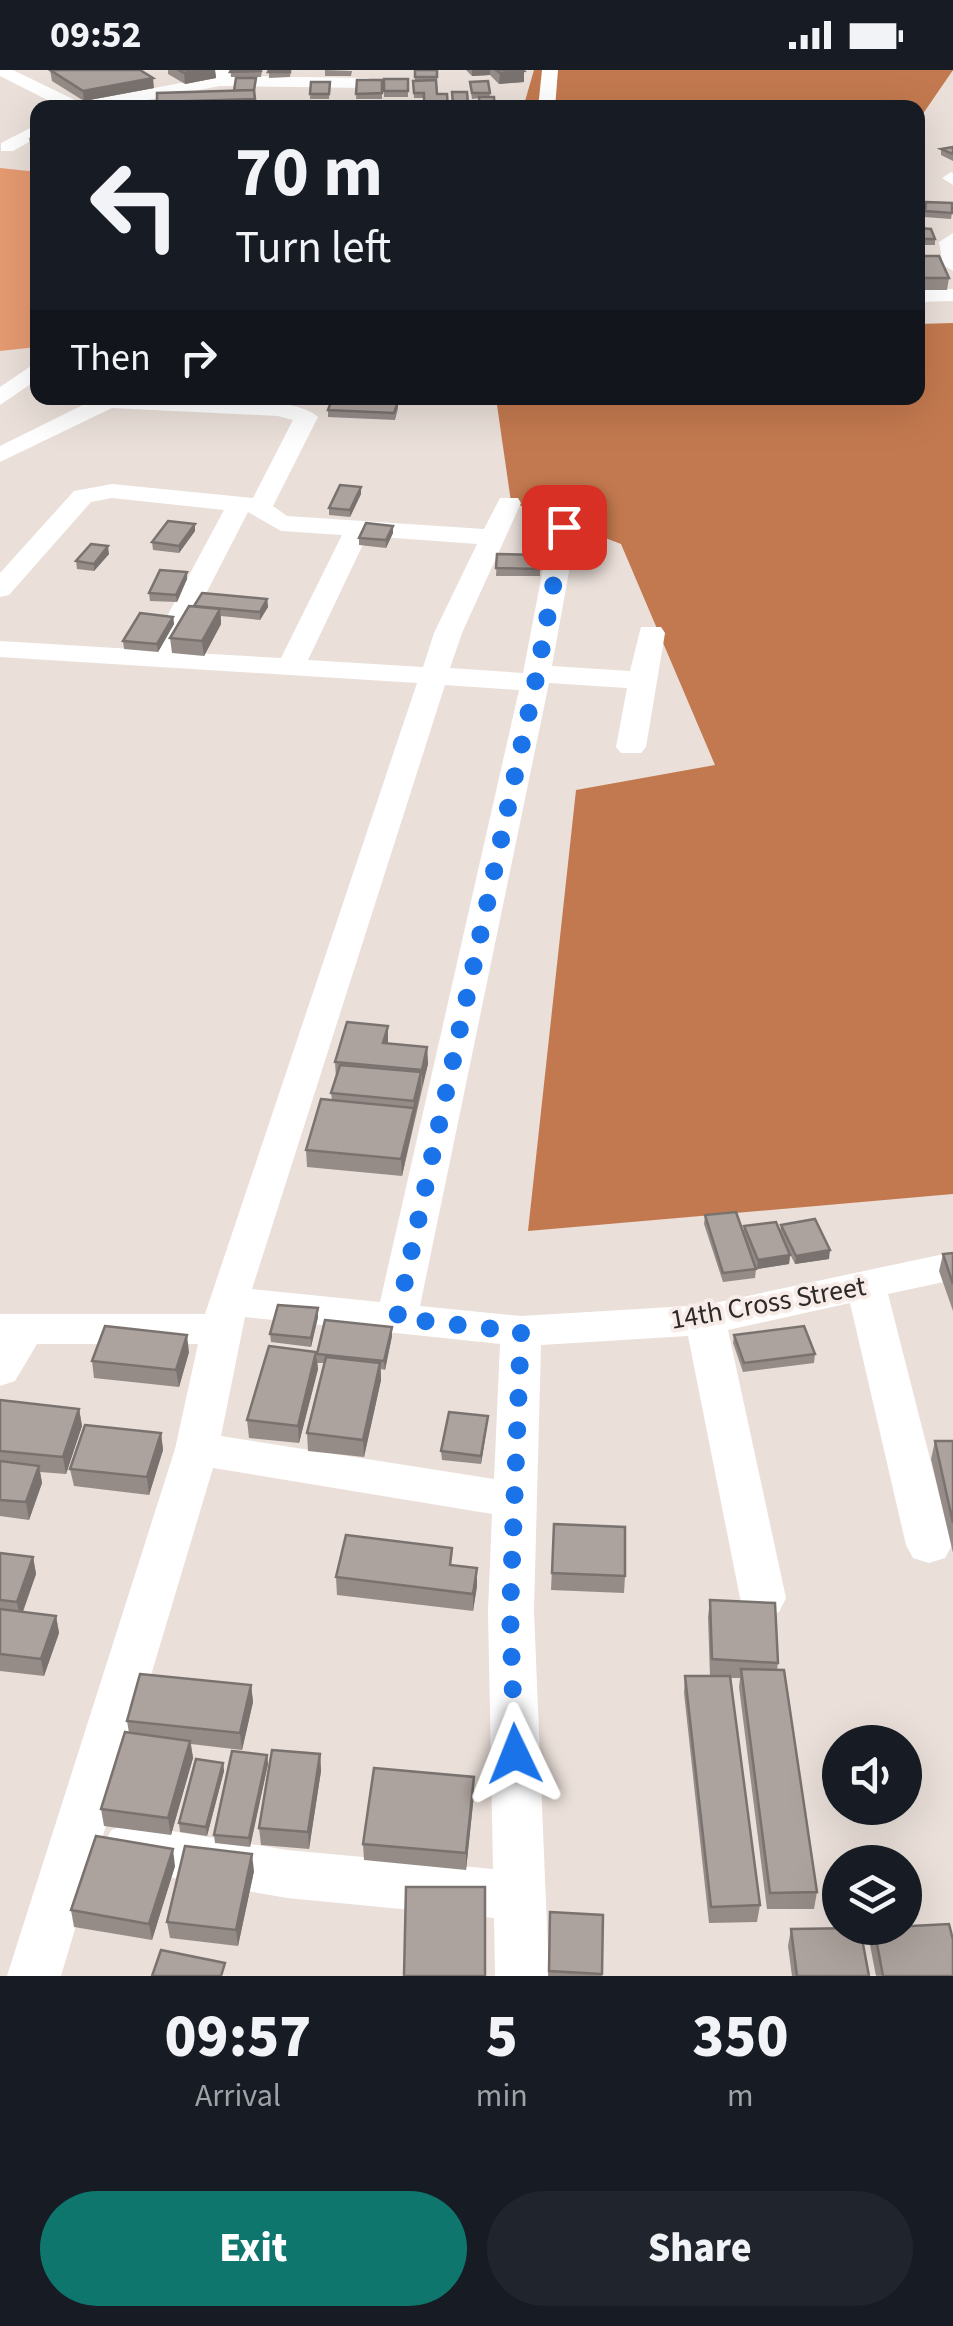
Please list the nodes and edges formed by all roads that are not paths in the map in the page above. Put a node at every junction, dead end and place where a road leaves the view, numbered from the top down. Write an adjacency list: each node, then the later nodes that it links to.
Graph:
1 (0, 70): 5 (street)
2 (550, 70): 10 (street)
3 (222, 76): 4 (street); 9 (street)
4 (315, 76): 6 (street)
5 (24, 83): 7 (street); 8 (street)
6 (368, 83)
7 (0, 98)
8 (62, 100)
9 (110, 100)
10 (547, 100)
11 (30, 133): 12 (street)
12 (6, 146)
13 (953, 239): 14 (street)
14 (953, 264)
15 (953, 295): 16 (street)
16 (925, 296)
17 (30, 375): 18 (street)
18 (0, 398)
19 (99, 405): 21 (street)
20 (212, 405): 22 (street)
21 (1, 453)
22 (251, 505): 24 (street); 25 (street); 28 (street)
23 (564, 527): 31 (street)
24 (358, 528): 29 (street); 30 (street)
25 (0, 589)
26 (651, 632): 32 (street)
27 (0, 649): 28 (street)
28 (158, 660): 29 (street)
29 (290, 669): 30 (street)
30 (434, 677): 31 (street); 36 (street)
31 (536, 678): 32 (street); 37 (street)
32 (643, 680): 33 (street)
33 (631, 748)
34 (953, 1266): 35 (street, 14th Cross Street)
35 (866, 1285): 38 (street, 14th Cross Street); 44 (street)
36 (224, 1315): 37 (street, 14th Cross Street); 39 (street, 14th Cross Street); 42 (street)
37 (397, 1318): 40 (street, 14th Cross Street)
38 (706, 1320): 40 (street, 14th Cross Street); 45 (street)
39 (12, 1329): 41 (street)
40 (521, 1332): 43 (street)
41 (0, 1370)
42 (197, 1449): 43 (street); 48 (street)
43 (514, 1500): 47 (street)
44 (929, 1546)
45 (763, 1598)
46 (108, 1844): 47 (street)
47 (520, 1896): 49 (street)
48 (34, 1976)
49 (522, 1976)

